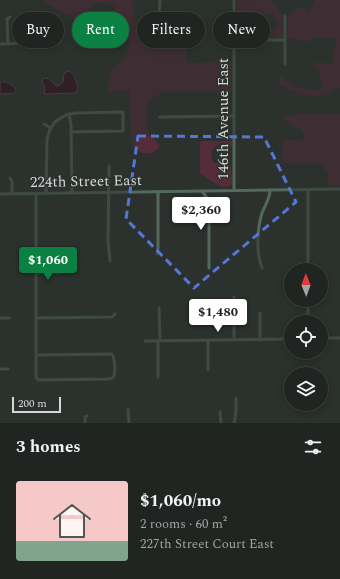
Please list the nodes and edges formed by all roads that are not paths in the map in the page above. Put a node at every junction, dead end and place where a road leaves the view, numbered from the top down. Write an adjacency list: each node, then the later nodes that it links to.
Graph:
1 (160, 0): 3 (street)
2 (234, 0): 4 (street, 146th Avenue East)
3 (159, 12)
4 (234, 12)
5 (285, 16): 8 (street)
6 (10, 17): 10 (street)
7 (270, 40): 8 (street)
8 (285, 40): 13 (street)
9 (0, 44): 10 (street)
10 (8, 44): 11 (street)
11 (12, 44)
12 (234, 48): 15 (street, 146th Avenue East)
13 (286, 64)
14 (68, 114): 18 (street); 19 (street); 19 (street)
15 (234, 116): 16 (street); 23 (street, 146th Avenue East)
16 (160, 117)
17 (44, 124): 18 (street)
18 (51, 128): 32 (street)
19 (71, 132): 27 (street)
20 (109, 166): 28 (street)
21 (10, 178): 30 (street)
22 (340, 188): 25 (street, 224th Street East)
23 (234, 190): 24 (street, 224th Street East); 26 (street, 224th Street East)
24 (270, 190): 25 (street, 224th Street East); 38 (street)
25 (308, 190): 36 (street)
26 (202, 191): 29 (street, 224th Street East); 37 (street)
27 (72, 192): 28 (street, 224th Street East); 32 (street, 224th Street East)
28 (109, 192): 29 (street, 224th Street East); 35 (street)
29 (158, 192): 34 (street)
30 (12, 193): 31 (street, 224th Street East); 33 (street, 224th Street East)
31 (36, 193): 32 (street, 224th Street East); 39 (street)
32 (46, 193)
33 (0, 194)
34 (157, 254)
35 (110, 261)
36 (308, 263)
37 (209, 268)
38 (262, 268)
39 (36, 273): 40 (street); 47 (street)
40 (59, 273)
41 (234, 297): 52 (street)
42 (159, 308): 55 (street)
43 (260, 313): 53 (street)
44 (115, 314): 47 (street)
45 (0, 318): 46 (street)
46 (9, 318)
47 (36, 318): 56 (street)
48 (328, 338): 49 (street)
49 (340, 338)
50 (284, 339): 53 (street)
51 (208, 340): 52 (street); 55 (street); 59 (street)
52 (234, 340): 53 (street)
53 (260, 340)
54 (145, 341): 55 (street)
55 (159, 341): 60 (street)
56 (36, 355): 56 (street)
57 (0, 369): 58 (street)
58 (8, 369)
59 (208, 370)
60 (158, 377)
61 (236, 398): 68 (street)
62 (128, 409): 66 (street)
63 (220, 412): 67 (street)
64 (87, 416): 65 (street)
65 (84, 423)
66 (129, 423)
67 (222, 423)
68 (234, 423)

